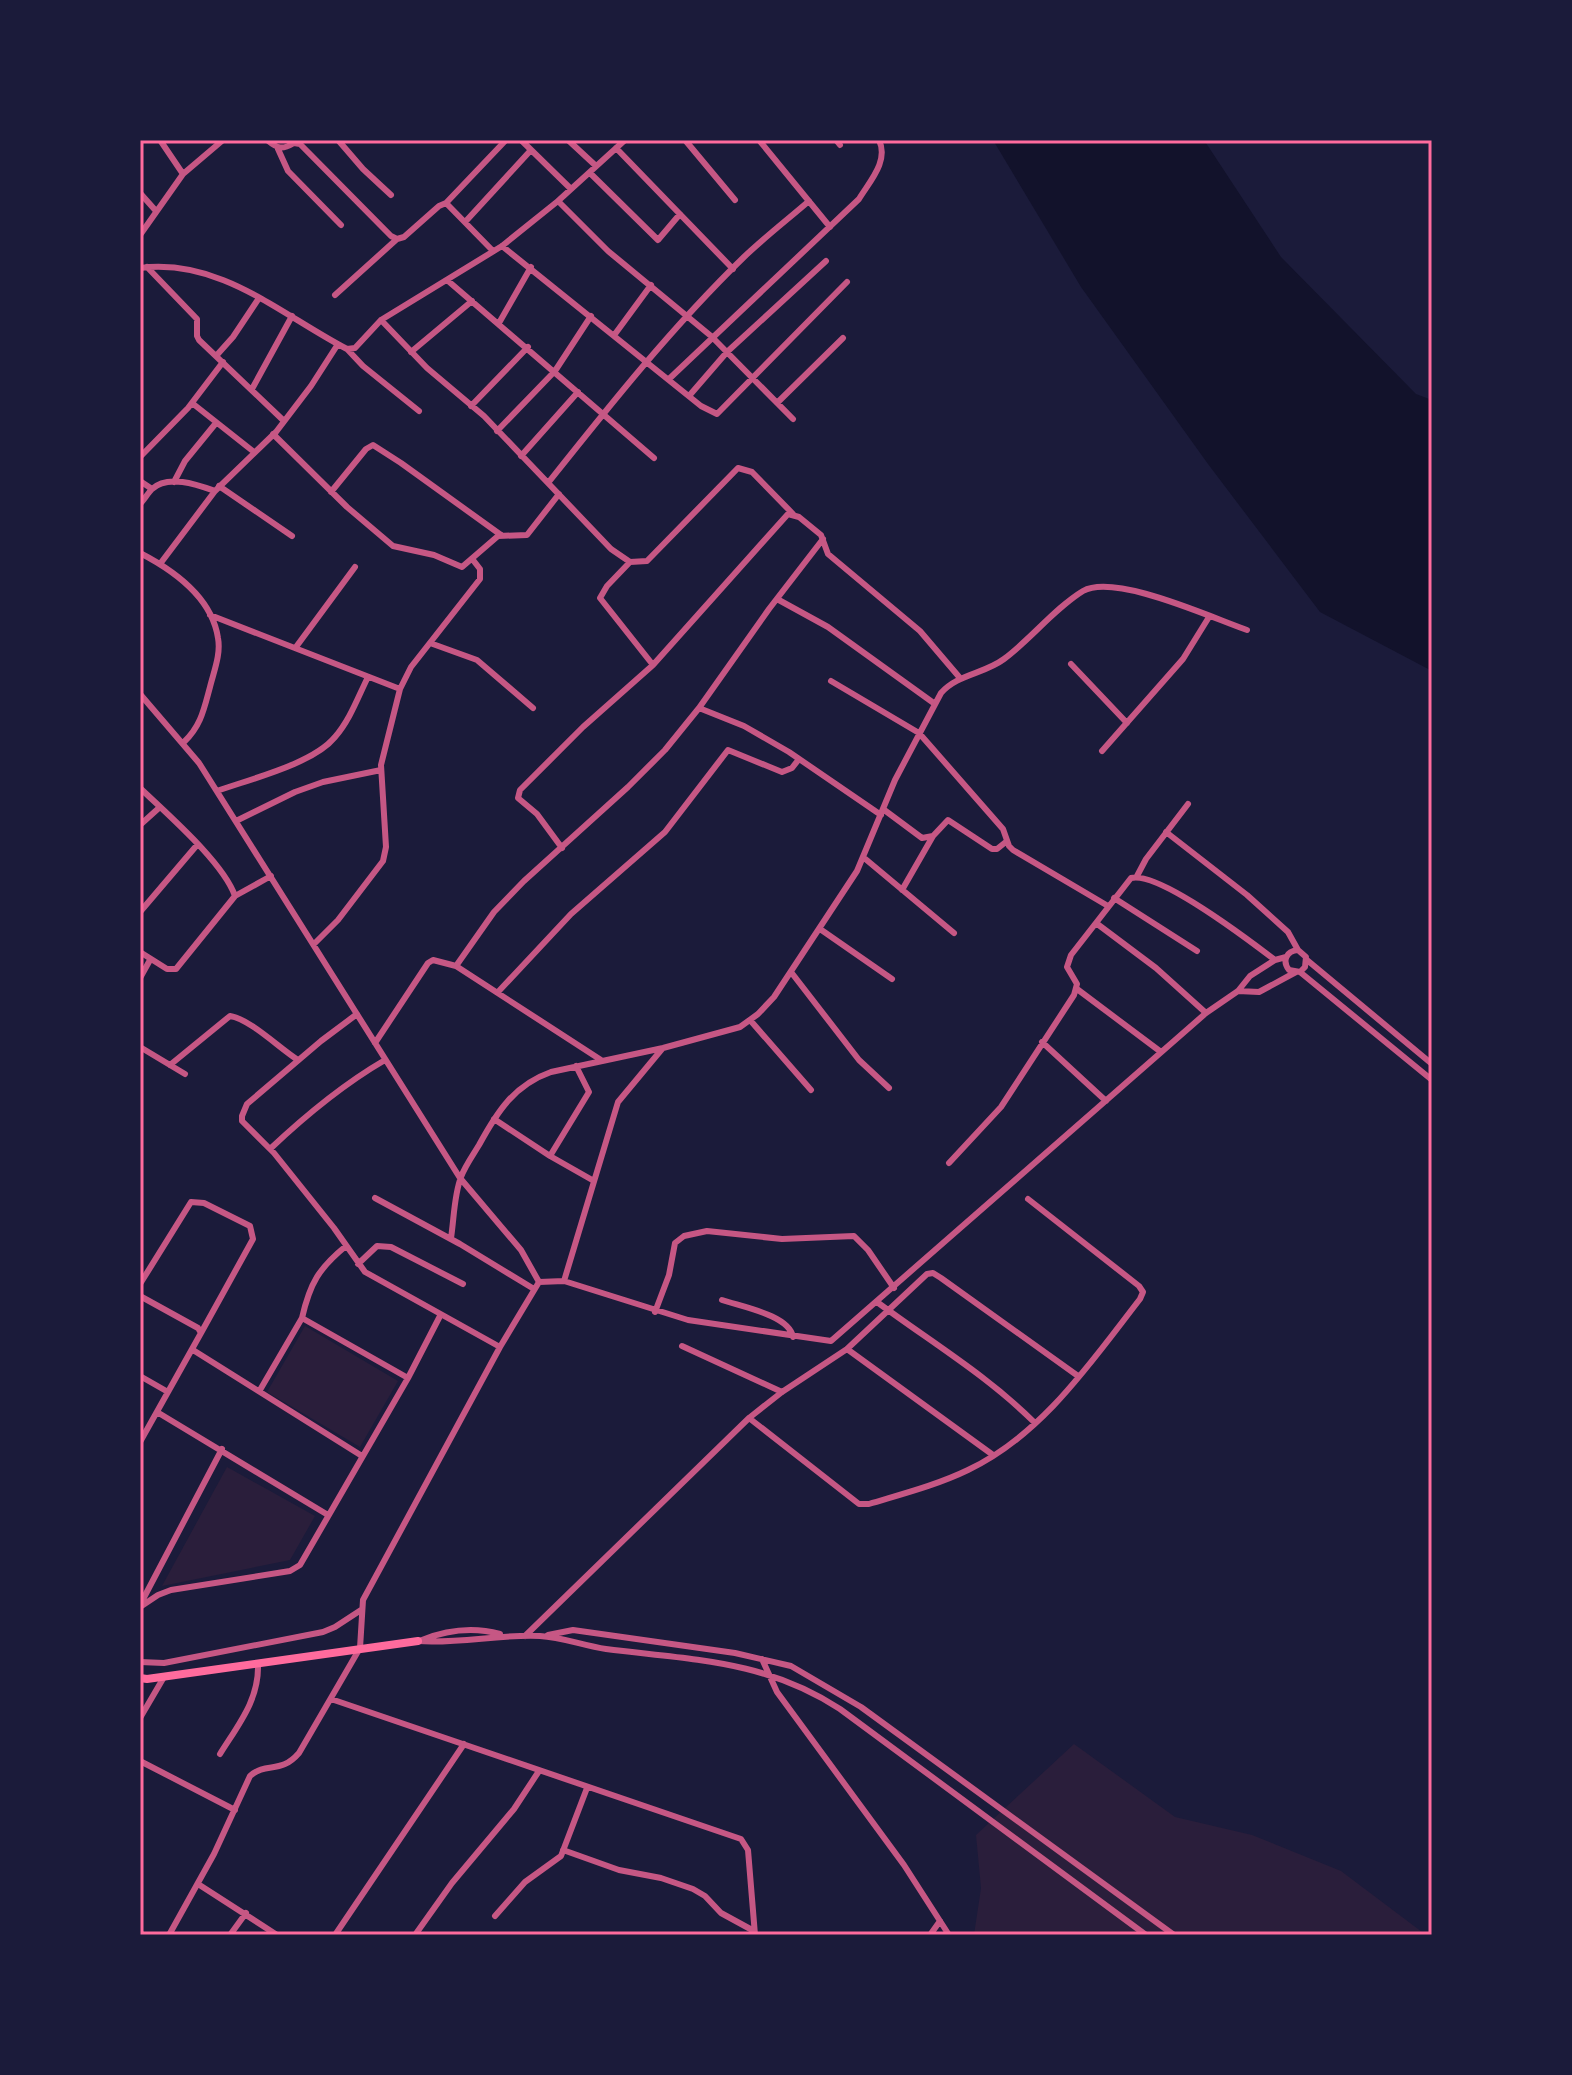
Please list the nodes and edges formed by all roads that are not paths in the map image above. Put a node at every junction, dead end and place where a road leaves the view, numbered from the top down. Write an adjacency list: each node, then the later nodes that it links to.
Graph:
1 (160, 140): 18 (street)
2 (223, 140): 18 (street)
3 (267, 140): 14 (street)
4 (338, 140): 21 (street)
5 (506, 140): 25 (street)
6 (521, 140): 15 (street)
7 (568, 140): 16 (street)
8 (625, 140): 13 (street)
9 (685, 140): 22 (street)
10 (759, 140): 24 (street)
11 (879, 140): 30 (street)
12 (296, 142): 14 (street); 32 (street)
13 (616, 148): 16 (street); 27 (street)
14 (278, 149): 29 (street)
15 (531, 150): 19 (street); 28 (street)
16 (596, 166): 17 (street)
17 (590, 173): 19 (street); 27 (street)
18 (183, 174): 26 (street)
19 (571, 189): 23 (street)
20 (140, 193): 26 (street)
21 (391, 195)
22 (735, 200)
23 (558, 201): 33 (street); 41 (street)
24 (809, 201): 30 (street); 38 (street)
25 (446, 203): 28 (street); 32 (street)
26 (156, 211): 31 (street)
27 (680, 214): 38 (street)
28 (466, 221): 34 (street)
29 (341, 225)
30 (830, 227): 51 (street)
31 (140, 235)
32 (397, 239): 42 (street)
33 (502, 246): 34 (street); 37 (street)
34 (493, 251): 39 (street)
35 (826, 261): 57 (street)
36 (144, 267): 43 (street); 58 (street)
37 (531, 267): 46 (street); 49 (street)
38 (733, 269): 47 (street)
39 (447, 280): 44 (street); 48 (street)
40 (847, 282): 62 (street)
41 (651, 285): 47 (street); 50 (street)
42 (335, 295)
43 (259, 298): 45 (street); 58 (street)
44 (472, 301): 49 (street); 56 (street)
45 (292, 316): 53 (street); 64 (street)
46 (591, 316): 50 (street); 61 (street)
47 (687, 316): 51 (street); 59 (street)
48 (381, 320): 55 (street); 56 (street)
49 (499, 323): 54 (street)
50 (615, 334): 59 (street)
51 (711, 336): 57 (street); 63 (street)
52 (843, 338): 68 (street)
53 (338, 344): 55 (street); 73 (street)
54 (528, 347): 61 (street); 69 (street)
55 (347, 349): 70 (street)
56 (411, 352): 69 (street)
57 (727, 352): 62 (street); 66 (street)
58 (216, 356): 60 (street)
59 (646, 360): 63 (street); 71 (street)
60 (223, 362): 64 (street); 67 (street)
61 (555, 371): 65 (street); 75 (street)
62 (753, 378): 66 (street); 68 (street)
63 (669, 379): 66 (street)
64 (252, 389): 73 (street)
65 (578, 392): 71 (street); 78 (street)
66 (689, 396)
67 (192, 403): 74 (street); 79 (street)
68 (777, 403): 72 (street)
69 (471, 406): 75 (street)
70 (419, 411)
71 (603, 414): 80 (street); 83 (street)
72 (793, 419)
73 (284, 421): 76 (street)
74 (216, 423): 77 (street); 82 (street)
75 (497, 431): 78 (street)
76 (273, 434): 77 (street); 86 (street)
77 (254, 452): 84 (street)
78 (521, 456): 83 (street)
79 (140, 457)
80 (654, 458)
81 (140, 481): 85 (street)
82 (174, 482): 84 (street); 85 (street)
83 (548, 483): 87 (street)
84 (217, 488): 91 (street); 96 (street)
85 (152, 489): 88 (street)
86 (331, 492): 90 (street); 94 (street)
87 (559, 494): 90 (street); 95 (street)
88 (140, 504)
89 (794, 514): 92 (street); 95 (street); 105 (street)
90 (502, 535): 94 (street)
91 (292, 536)
92 (823, 539): 98 (street); 107 (street)
93 (140, 553): 96 (street)
94 (473, 560): 102 (street)
95 (630, 562): 105 (street)
96 (160, 564): 99 (street)
97 (355, 567): 103 (street)
98 (777, 599): 111 (street); 113 (street)
99 (209, 614): 103 (street); 116 (street)
100 (1209, 617): 101 (street); 107 (street); 114 (street)
101 (1247, 630)
102 (430, 643): 109 (street); 112 (street)
103 (296, 647): 106 (street)
104 (1071, 664): 114 (street)
105 (653, 665): 131 (street)
106 (368, 677): 109 (street); 121 (street)
107 (960, 678): 111 (street)
108 (831, 681): 115 (street)
109 (400, 689): 119 (street)
110 (140, 694): 116 (street)
111 (935, 704): 115 (street)
112 (533, 708)
113 (699, 708): 118 (street); 131 (street)
114 (1127, 723): 117 (street)
115 (919, 733): 124 (street); 129 (street)
116 (184, 742): 121 (street)
117 (1102, 751)
118 (799, 759): 124 (street); 158 (street)
119 (381, 770): 125 (street); 143 (street)
120 (140, 788): 123 (street)
121 (217, 791): 125 (street)
122 (1188, 804): 127 (street)
123 (160, 807): 126 (street); 130 (street)
124 (882, 812): 128 (street); 132 (street)
125 (236, 821): 133 (street)
126 (140, 825)
127 (1166, 832): 134 (street); 144 (street)
128 (933, 836): 129 (street); 135 (street)
129 (1007, 841): 138 (street)
130 (197, 845): 136 (street); 139 (street)
131 (562, 848): 151 (street)
132 (863, 857): 135 (street); 141 (street)
133 (271, 876): 136 (street); 143 (street)
134 (1137, 876): 137 (street); 149 (street)
135 (902, 890): 142 (street)
136 (235, 896): 148 (street)
137 (1114, 898): 138 (street); 145 (street)
138 (1108, 906): 140 (street)
139 (140, 912)
140 (1096, 923): 156 (street); 159 (street)
141 (820, 929): 152 (street); 155 (street)
142 (954, 933)
143 (314, 944): 160 (street)
144 (1298, 950): 147 (street); 150 (street)
145 (1197, 951)
146 (140, 952): 148 (street)
147 (1286, 957): 149 (street); 153 (street)
148 (150, 960): 154 (street)
149 (1275, 960): 157 (street)
150 (1307, 960): 153 (street); 170 (street)
151 (456, 966): 158 (street); 163 (street)
152 (791, 972): 161 (street); 175 (street)
153 (1298, 972): 157 (street); 174 (street)
154 (140, 978)
155 (892, 979)
156 (1077, 989): 162 (street); 166 (street)
157 (1238, 991): 159 (street)
158 (498, 992): 169 (street)
159 (1206, 1013): 166 (street)
160 (357, 1014): 163 (street); 167 (street)
161 (750, 1020): 165 (street); 176 (street)
162 (1042, 1042): 177 (street); 181 (street)
163 (375, 1043): 168 (street)
164 (140, 1047): 171 (street)
165 (663, 1048): 169 (street); 183 (street)
166 (1161, 1052): 177 (street)
167 (298, 1060): 171 (street); 179 (street)
168 (385, 1060): 179 (street); 182 (street)
169 (601, 1060): 172 (street)
170 (1432, 1064)
171 (170, 1065): 173 (street)
172 (576, 1066): 178 (street); 180 (street)
173 (185, 1074)
174 (1432, 1080)
175 (889, 1088)
176 (811, 1090)
177 (1106, 1101): 193 (street)
178 (494, 1119): 180 (street); 182 (street)
179 (270, 1149): 187 (street)
180 (550, 1156): 183 (street)
181 (949, 1163)
182 (460, 1178): 186 (street); 190 (street)
183 (594, 1181): 189 (street)
184 (375, 1198): 186 (street)
185 (1028, 1199): 209 (street)
186 (451, 1238): 194 (street)
187 (346, 1246): 188 (street); 201 (street)
188 (358, 1264): 192 (street); 200 (street)
189 (564, 1281): 190 (street); 199 (street)
190 (539, 1282): 194 (street)
191 (140, 1284): 202 (street)
192 (463, 1284)
193 (894, 1288): 197 (street); 199 (street)
194 (534, 1289): 205 (street)
195 (140, 1296): 202 (street)
196 (722, 1300): 203 (street)
197 (877, 1302): 198 (street); 203 (street)
198 (888, 1310): 206 (street); 209 (street); 216 (street)
199 (655, 1312): 203 (street)
200 (440, 1316): 205 (street); 210 (street)
201 (302, 1318): 210 (street); 211 (street)
202 (201, 1333): 207 (street)
203 (793, 1337)
204 (682, 1346): 213 (street)
205 (500, 1347): 223 (street)
206 (847, 1349): 213 (street); 219 (street)
207 (193, 1350): 211 (street); 212 (street)
208 (140, 1376): 212 (street)
209 (1078, 1376): 216 (street)
210 (408, 1378): 220 (street)
211 (260, 1390): 220 (street)
212 (168, 1392): 214 (street)
213 (782, 1392): 215 (street)
214 (157, 1412): 217 (street); 218 (street)
215 (749, 1418): 219 (street); 224 (street)
216 (1035, 1423): 219 (street)
217 (140, 1442)
218 (222, 1449): 221 (street); 222 (street)
219 (993, 1455)
220 (362, 1456): 221 (street)
221 (328, 1515): 222 (street)
222 (140, 1606)
223 (361, 1610): 227 (street); 229 (street)
224 (525, 1636): 225 (street); 226 (street)
225 (545, 1636): 228 (street); 231 (street)
226 (418, 1641): 227 (main road)
227 (360, 1648): 230 (main road); 234 (street)
228 (762, 1659): 231 (street); 256 (street)
229 (140, 1662)
230 (258, 1665): 232 (main road); 237 (street)
231 (768, 1673): 246 (street); 255 (street)
232 (164, 1677): 233 (main road); 235 (street)
233 (140, 1678)
234 (331, 1699): 236 (street); 241 (street)
235 (140, 1718)
236 (464, 1744): 239 (street); 251 (street)
237 (220, 1754)
238 (140, 1761): 241 (street)
239 (539, 1771): 240 (street); 252 (street)
240 (587, 1788): 242 (street); 247 (street)
241 (235, 1810): 243 (street)
242 (563, 1850): 245 (street); 247 (street)
243 (198, 1884): 244 (street); 248 (street)
244 (246, 1913): 249 (street); 250 (street)
245 (495, 1916)
246 (940, 1921): 253 (street); 254 (street)
247 (754, 1933)
248 (169, 1935)
249 (230, 1935)
250 (277, 1935)
251 (335, 1935)
252 (415, 1935)
253 (930, 1935)
254 (949, 1935)
255 (1146, 1935)
256 (1174, 1935)

